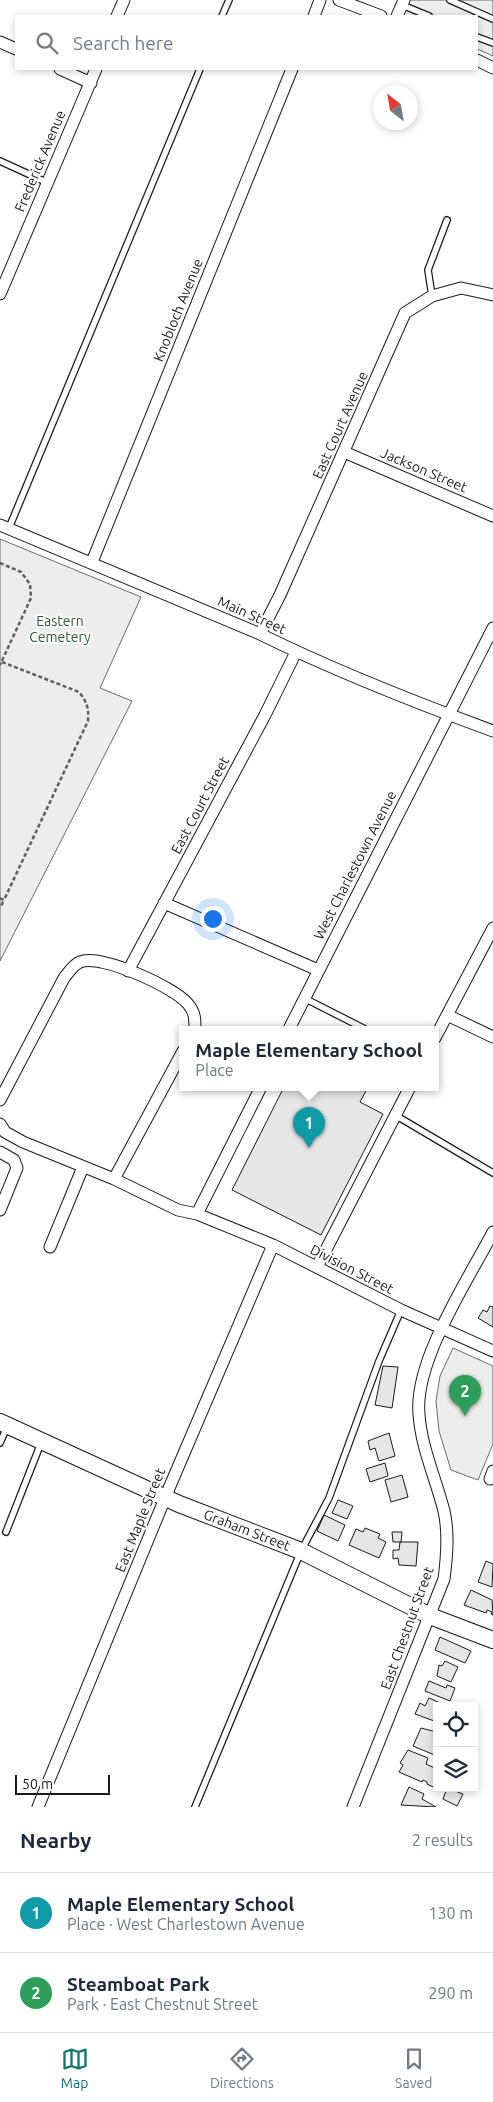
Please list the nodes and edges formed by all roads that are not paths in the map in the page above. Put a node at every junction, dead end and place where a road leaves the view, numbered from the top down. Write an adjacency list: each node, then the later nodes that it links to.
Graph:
1 (124, 0): 7 (street)
2 (229, 0): 8 (lane)
3 (320, 0): 9 (street)
4 (339, 0): 10 (street)
5 (450, 0): 13 (lane)
6 (403, 2): 11 (street); 12 (lane)
7 (117, 15)
8 (222, 15)
9 (314, 15)
10 (377, 15)
11 (397, 15)
12 (427, 15)
13 (493, 19)
14 (478, 36): 16 (lane)
15 (0, 42): 17 (street)
16 (493, 44)
17 (15, 49)
18 (478, 60): 19 (street)
19 (493, 68)
20 (62, 70): 24 (street)
21 (96, 70): 24 (street, Frederick Avenue)
22 (200, 70): 34 (lane)
23 (292, 70): 35 (street, Knobloch Avenue)
24 (91, 83): 26 (street, Frederick Avenue)
25 (0, 161): 26 (lane)
26 (48, 183): 28 (street, Frederick Avenue)
27 (447, 220): 31 (lane)
28 (4, 272): 29 (street, Frederick Avenue)
29 (0, 294)
30 (493, 295): 31 (street, East Court Avenue)
31 (432, 296): 32 (street, East Court Avenue)
32 (344, 452): 33 (street, Jackson Street); 37 (street, East Court Avenue)
33 (493, 516)
34 (4, 526): 35 (street, Main Street)
35 (92, 562): 37 (street, Main Street)
36 (493, 628): 39 (street, West Charlestown Avenue)
37 (260, 634): 38 (street, Main Street)
38 (296, 652): 39 (street, Main Street); 41 (street, East Court Street)
39 (449, 715): 40 (street, Main Street); 43 (street, West Charlestown Avenue)
40 (493, 731)
41 (164, 903): 43 (street); 44 (street, East Court Street)
42 (493, 928): 46 (street)
43 (318, 970): 45 (street, West Charlestown Avenue)
44 (128, 971): 47 (street); 55 (street)
45 (304, 998): 48 (street, West Charlestown Avenue); 49 (lane)
46 (447, 1015): 50 (street); 51 (street)
47 (195, 1026)
48 (290, 1026)
49 (359, 1026)
50 (439, 1030)
51 (493, 1037)
52 (179, 1058): 61 (street)
53 (259, 1091): 63 (street)
54 (408, 1091): 56 (street)
55 (0, 1100)
56 (395, 1115): 60 (lane); 67 (street)
57 (0, 1124): 59 (street, Division Street)
58 (0, 1152): 62 (street)
59 (83, 1168): 61 (street, Division Street); 66 (street)
60 (493, 1173)
61 (114, 1179): 63 (street, Division Street)
62 (0, 1210)
63 (197, 1214): 65 (street, Division Street)
64 (493, 1232): 69 (street, East Chestnut Street)
65 (273, 1246): 67 (street, Division Street); 74 (street, East Maple Street)
66 (50, 1247)
67 (318, 1267): 68 (street, Division Street)
68 (401, 1310): 69 (street, Division Street); 76 (lane)
69 (443, 1329): 70 (street, Division Street); 77 (street, East Chestnut Street)
70 (493, 1351)
71 (4, 1424): 72 (street, Graham Street); 73 (lane)
72 (42, 1441): 74 (street, Graham Street); 75 (lane)
73 (0, 1443)
74 (165, 1498): 76 (street, Graham Street); 79 (street, East Maple Street)
75 (6, 1532)
76 (301, 1551): 77 (street, Graham Street); 80 (lane)
77 (430, 1616): 78 (street, Graham Street); 81 (street, East Chestnut Street)
78 (493, 1640)
79 (38, 1807)
80 (195, 1807)
81 (353, 1807)

